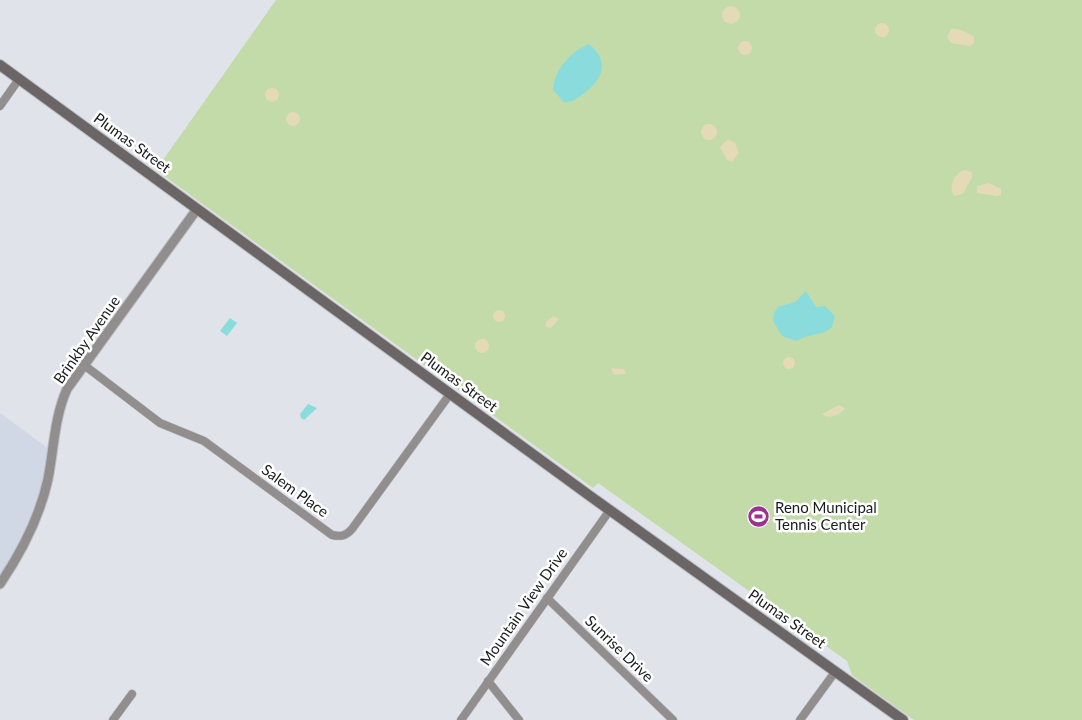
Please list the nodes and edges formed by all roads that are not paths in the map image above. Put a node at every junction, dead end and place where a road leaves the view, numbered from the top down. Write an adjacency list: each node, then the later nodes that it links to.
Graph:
1 (0, 65): 2 (main road, Plumas Street)
2 (19, 79): 3 (street); 4 (main road, Plumas Street)
3 (0, 106)
4 (197, 209): 5 (street, Brinkby Avenue); 6 (main road, Plumas Street)
5 (84, 366): 6 (street, Salem Place); 8 (street, Brinkby Avenue)
6 (450, 394): 7 (main road, Plumas Street)
7 (610, 510): 9 (street, Mountain View Drive); 10 (main road, Plumas Street)
8 (0, 584)
9 (547, 598): 11 (street, Mountain View Drive); 16 (street, Sunrise Drive)
10 (835, 672): 17 (street); 18 (main road, Plumas Street)
11 (488, 681): 14 (street, Mountain View Drive); 15 (street)
12 (132, 694): 13 (street)
13 (113, 720)
14 (462, 720)
15 (519, 720)
16 (673, 720)
17 (800, 720)
18 (903, 720)

